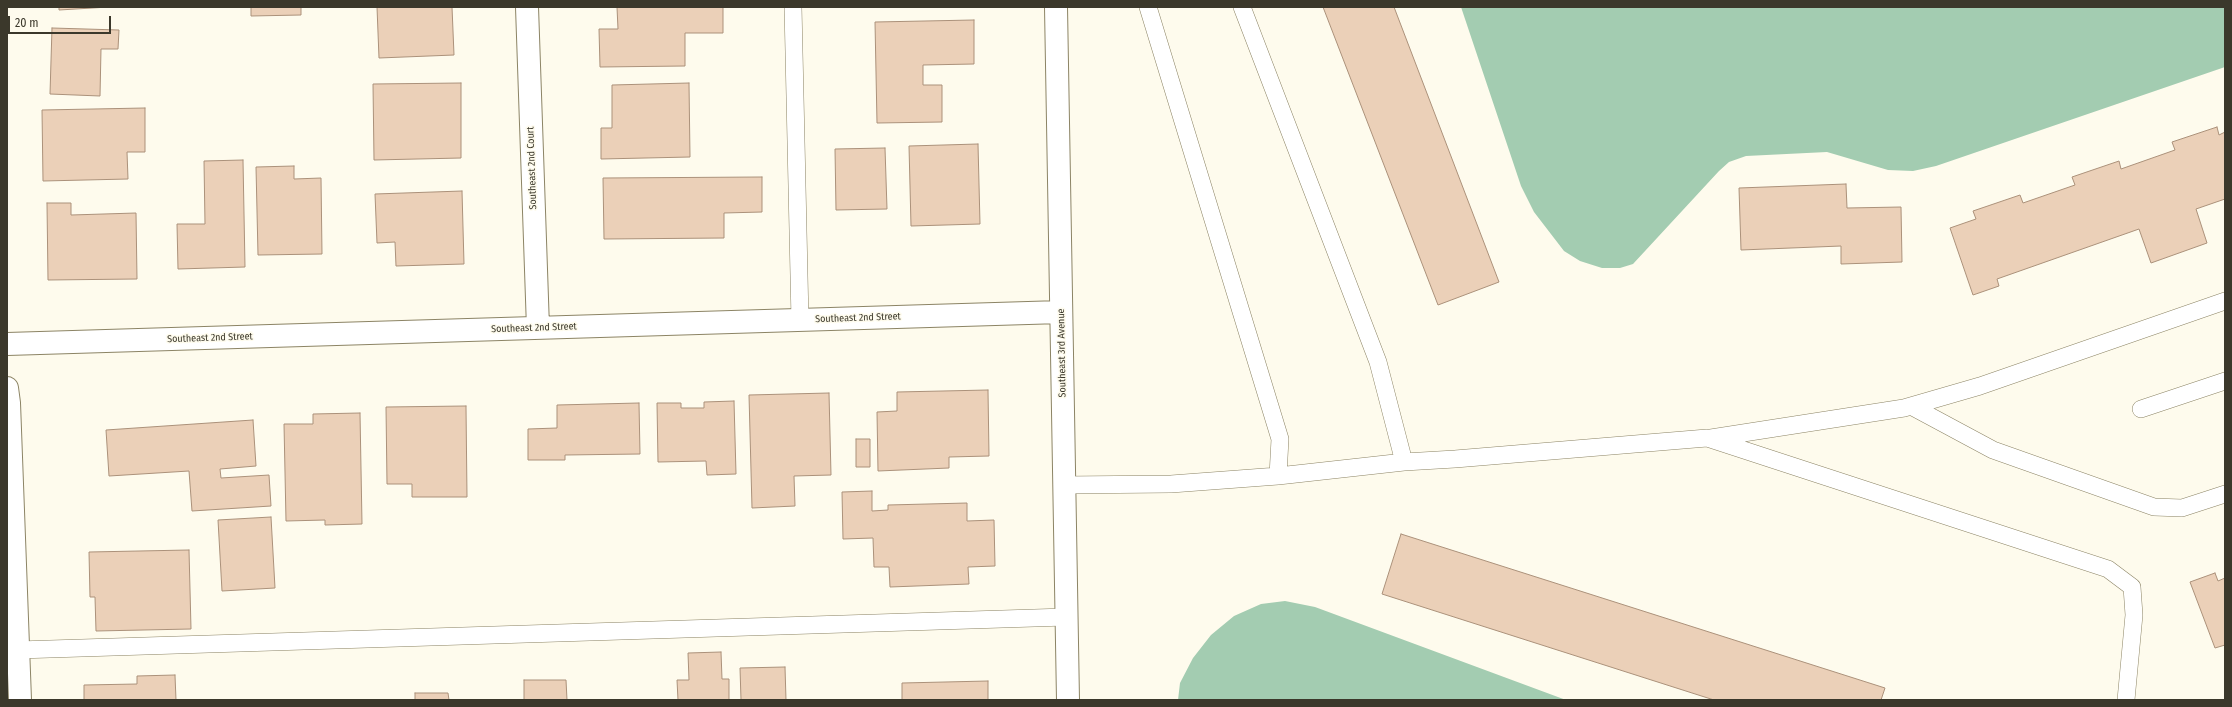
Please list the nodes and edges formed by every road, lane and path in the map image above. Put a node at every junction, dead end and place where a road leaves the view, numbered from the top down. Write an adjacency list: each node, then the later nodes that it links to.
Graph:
1 (527, 7): 9 (street, Southeast 2nd Court)
2 (793, 7): 8 (lane)
3 (1056, 7): 7 (street, Southeast 3rd Avenue)
4 (1148, 7): 17 (lane)
5 (1242, 7): 16 (lane)
6 (2225, 301): 13 (lane)
7 (1061, 312): 8 (street, Southeast 2nd Street); 18 (street, Southeast 3rd Avenue)
8 (800, 320): 9 (street, Southeast 2nd Street)
9 (538, 328): 10 (street, Southeast 2nd Street)
10 (7, 344)
11 (2225, 381): 14 (lane)
12 (7, 388): 20 (street)
13 (1911, 406): 15 (lane); 19 (lane)
14 (2141, 409)
15 (1707, 438): 16 (lane); 25 (lane)
16 (1404, 462): 17 (lane)
17 (1278, 476): 18 (lane)
18 (1064, 485): 21 (street, Southeast 3rd Avenue)
19 (2225, 494)
20 (11, 563): 22 (street)
21 (1066, 617): 22 (lane); 24 (street, Southeast 3rd Avenue)
22 (18, 650): 23 (street)
23 (20, 700)
24 (1068, 700)
25 (2126, 700)

